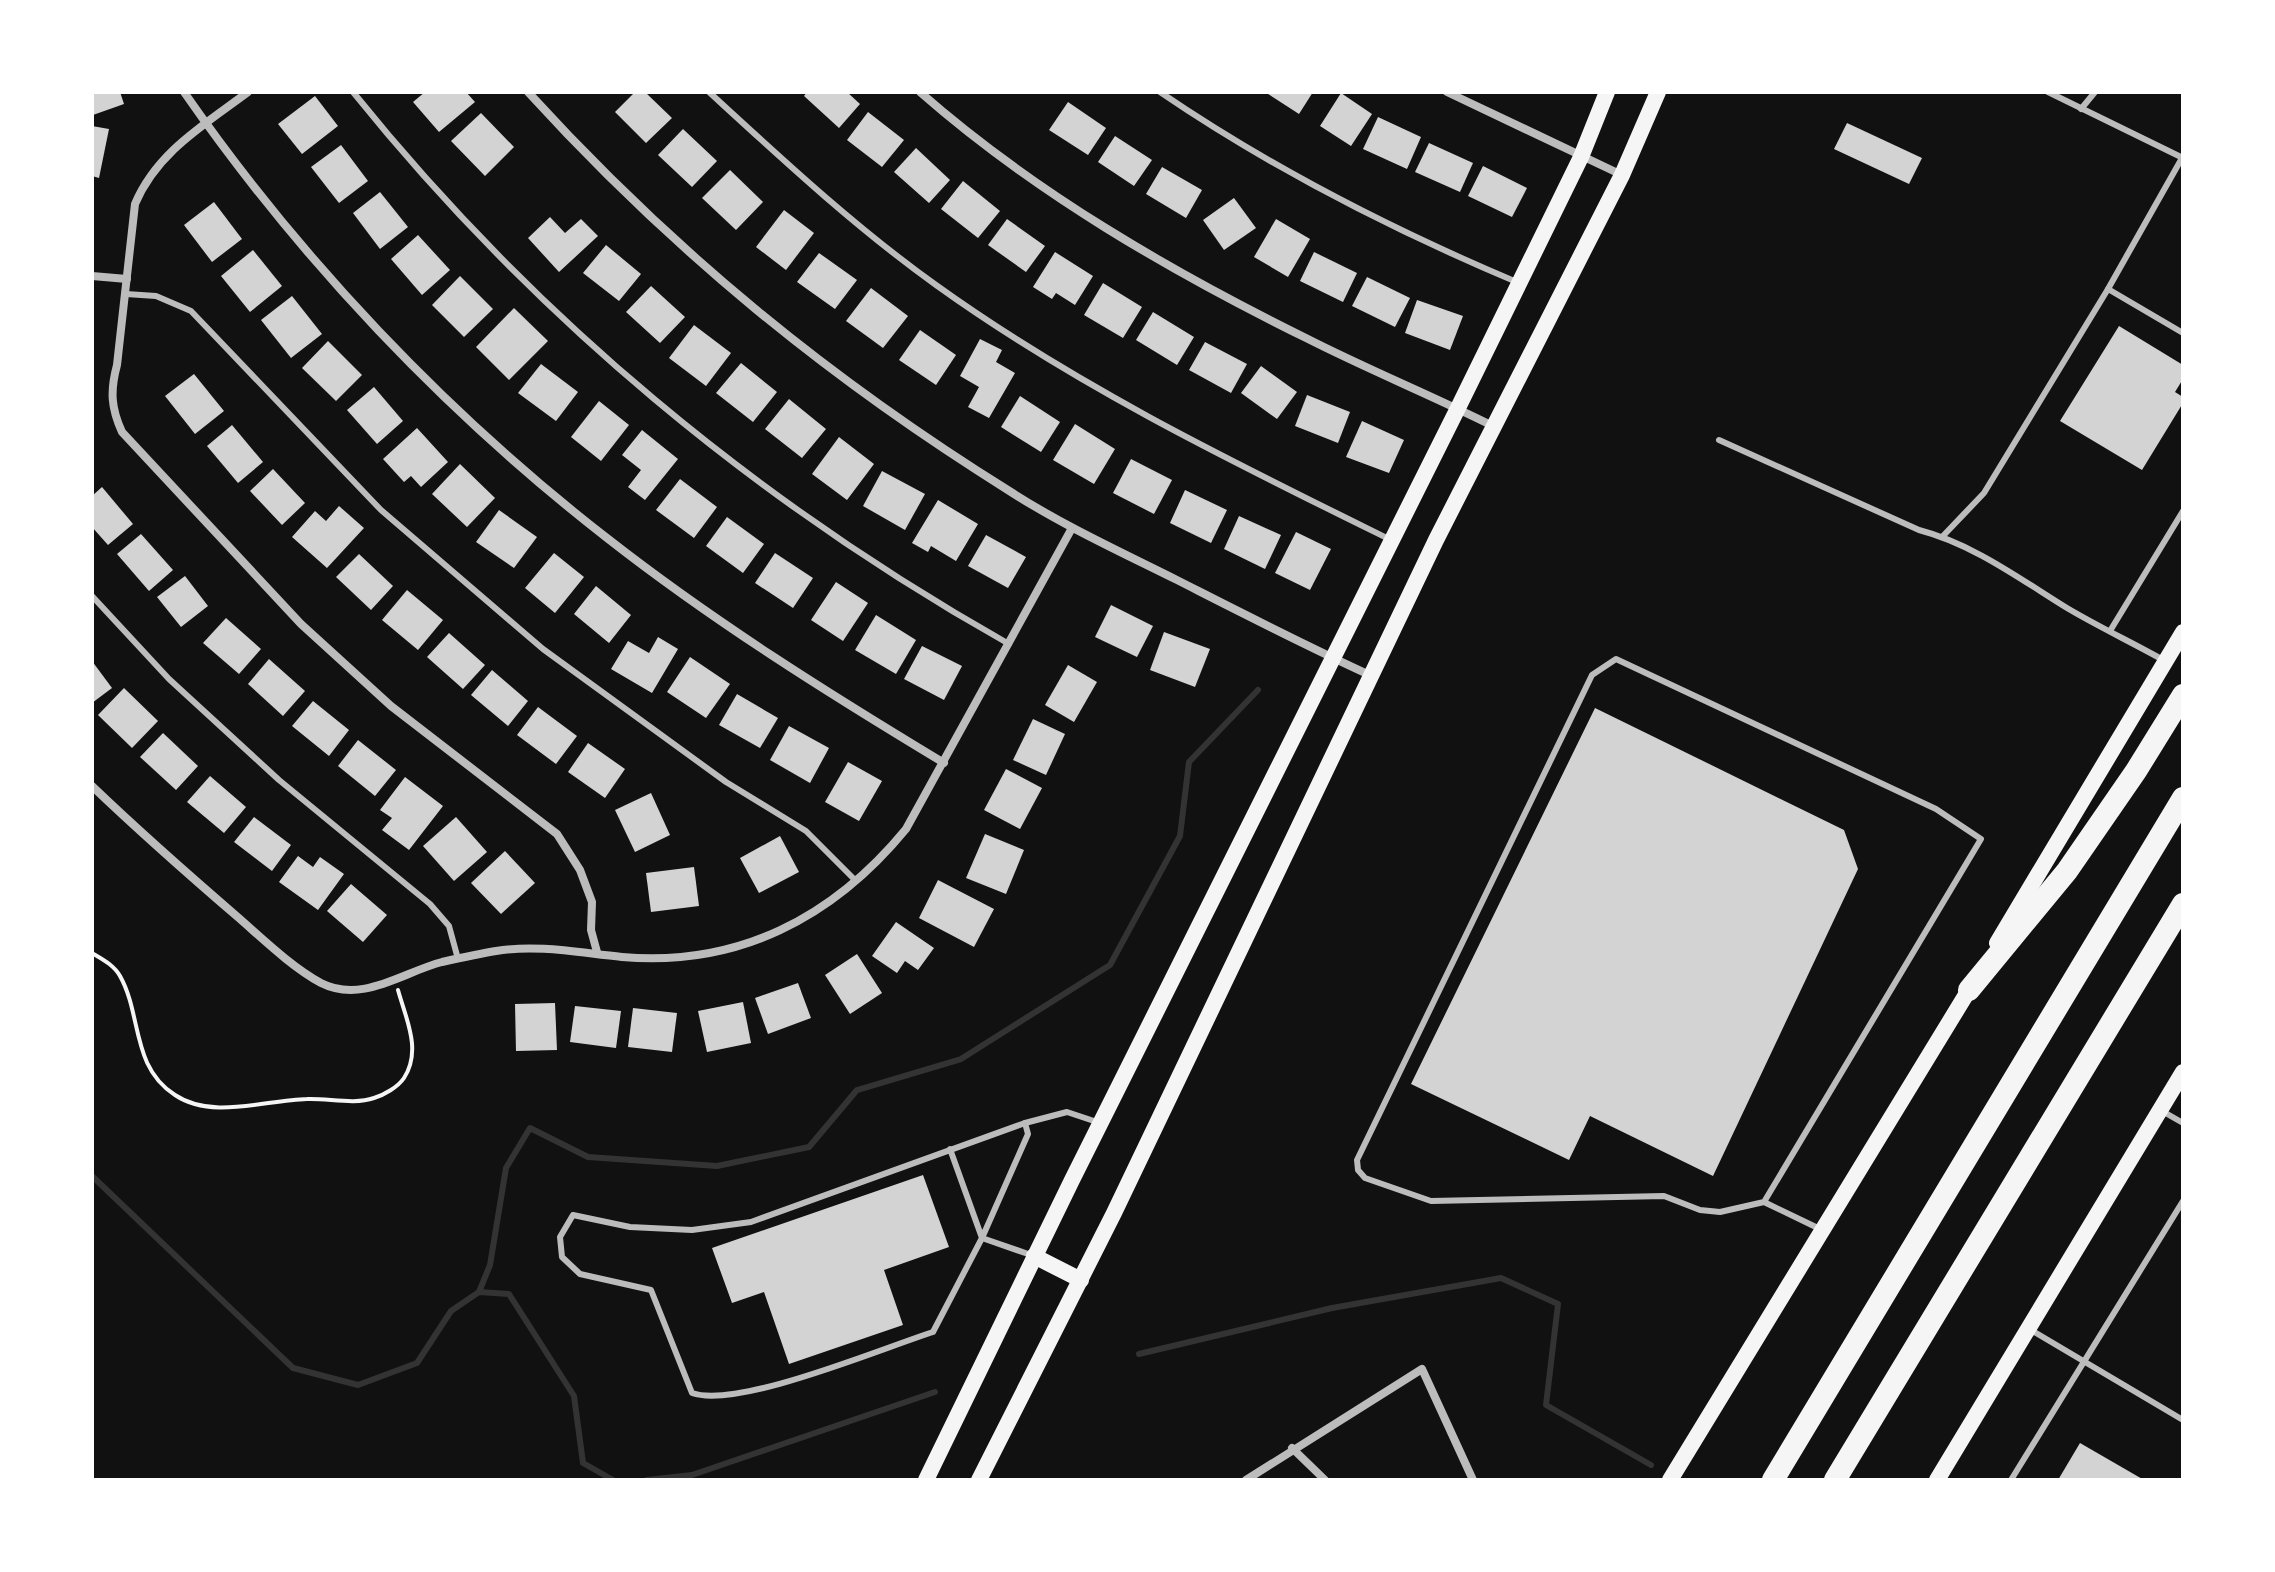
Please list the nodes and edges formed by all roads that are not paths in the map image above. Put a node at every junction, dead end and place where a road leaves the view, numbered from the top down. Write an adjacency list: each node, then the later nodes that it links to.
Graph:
1 (184, 92): 14 (street)
2 (248, 92): 14 (street)
3 (353, 92): 34 (lane)
4 (528, 92): 28 (street)
5 (709, 92): 30 (lane)
6 (920, 92): 24 (street)
7 (1160, 92): 20 (lane)
8 (1447, 92): 15 (street)
9 (1607, 92): 15 (main road)
10 (1658, 92): 17 (main road)
11 (2048, 92): 13 (lane)
12 (2095, 92): 13 (lane)
13 (2081, 109): 16 (lane)
14 (206, 124): 19 (street); 39 (street)
15 (1581, 157): 17 (street); 20 (main road)
16 (2183, 158): 21 (lane)
17 (1622, 175): 25 (main road)
18 (92, 276): 19 (street)
19 (127, 279): 22 (street)
20 (1519, 283): 24 (main road)
21 (2108, 289): 23 (lane); 29 (lane)
22 (126, 294): 42 (lane); 44 (street)
23 (2183, 333)
24 (1458, 408): 25 (street); 30 (main road)
25 (1496, 427): 37 (main road)
26 (1719, 440): 29 (lane)
27 (2183, 511): 32 (lane)
28 (1072, 528): 34 (street); 35 (street)
29 (1943, 536): 32 (lane)
30 (1391, 540): 35 (main road)
31 (92, 596): 45 (lane)
32 (2110, 631): 36 (lane)
33 (2183, 632): 36 (main road)
34 (1009, 644): 39 (street)
35 (1332, 658): 37 (street); 50 (main road)
36 (2165, 661): 46 (main road)
37 (1373, 677): 58 (main road)
38 (2183, 695): 46 (highway)
39 (944, 763): 42 (street)
40 (92, 786): 45 (street)
41 (2183, 798): 69 (highway)
42 (856, 881): 44 (street)
43 (2183, 904): 70 (highway)
44 (597, 952): 45 (street)
45 (458, 959)
46 (1969, 990): 55 (main road)
47 (2183, 1072): 48 (main road)
48 (2160, 1110): 51 (lane); 59 (main road)
49 (1025, 1123): 50 (lane); 52 (lane); 56 (lane)
50 (1101, 1123): 57 (main road)
51 (2183, 1123)
52 (950, 1149): 56 (lane); 56 (lane)
53 (2183, 1201): 60 (lane)
54 (1764, 1202): 54 (lane); 55 (lane)
55 (1823, 1230): 68 (main road)
56 (982, 1238): 57 (lane)
57 (1034, 1256): 58 (main road); 63 (main road)
58 (1081, 1280): 64 (main road)
59 (2028, 1329): 60 (lane); 71 (main road)
60 (2084, 1361): 61 (lane); 72 (lane)
61 (2183, 1420)
62 (1292, 1448): 65 (street); 66 (street); 67 (street)
63 (926, 1480)
64 (979, 1480)
65 (1246, 1480)
66 (1325, 1480)
67 (1473, 1480)
68 (1670, 1480)
69 (1773, 1480)
70 (1835, 1480)
71 (1937, 1480)
72 (2011, 1480)

